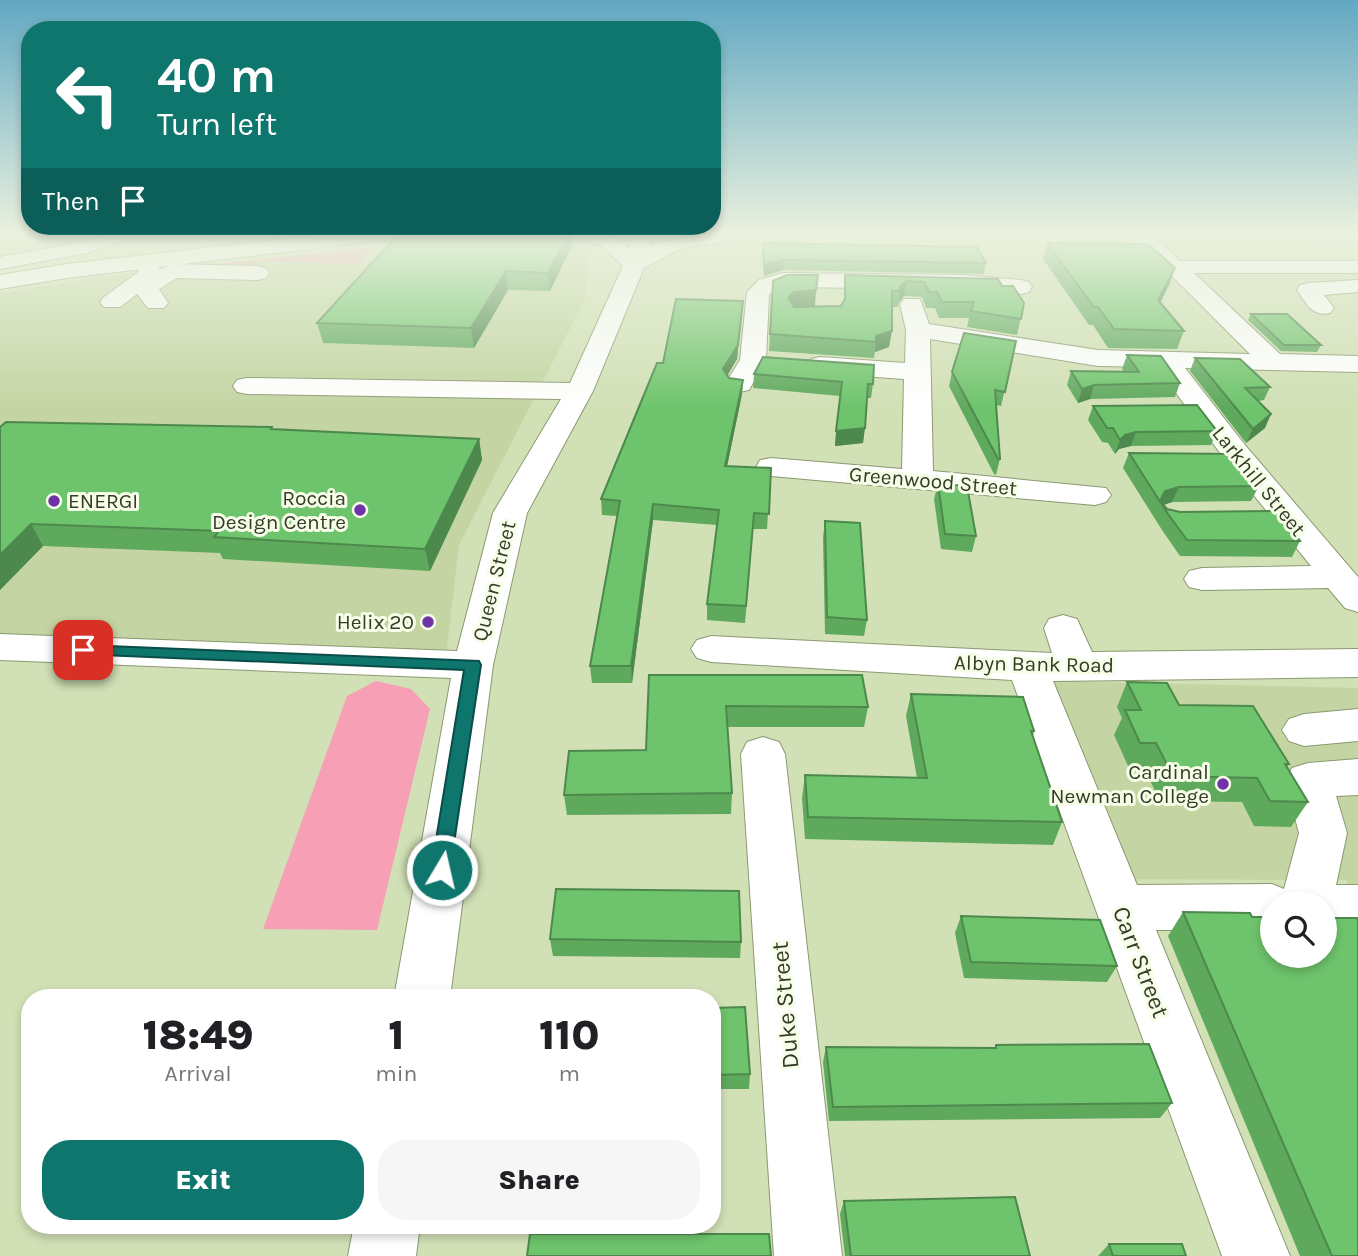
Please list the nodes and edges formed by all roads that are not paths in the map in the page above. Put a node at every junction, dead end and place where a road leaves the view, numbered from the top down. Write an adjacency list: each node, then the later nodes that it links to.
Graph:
1 (127, 291): 8 (main road)
2 (148, 291): 9 (main road)
3 (624, 291): 19 (main road, Queen Street)
4 (760, 291): 13 (main road)
5 (909, 291): 11 (main road)
6 (1199, 291): 14 (main road)
7 (1308, 291): 10 (main road)
8 (112, 302)
9 (156, 303)
10 (1322, 308)
11 (918, 330): 12 (main road); 16 (main road)
12 (1164, 358): 14 (main road); 21 (main road, Larkhill Street)
13 (752, 360): 16 (main road); 17 (main road)
14 (1272, 361): 15 (main road)
15 (1358, 364)
16 (916, 372): 23 (main road)
17 (739, 384)
18 (247, 386): 19 (main road)
19 (579, 391): 33 (main road, Queen Street)
20 (1199, 457): 21 (main road)
21 (1240, 457): 26 (main road, Larkhill Street)
22 (771, 467): 23 (main road, Greenwood Street)
23 (917, 480): 24 (main road, Greenwood Street)
24 (1096, 495)
25 (1242, 514): 26 (main road)
26 (1284, 514): 28 (main road, Larkhill Street)
27 (1202, 579): 28 (main road)
28 (1348, 588)
29 (1063, 628): 34 (main road, Carr Street)
30 (0, 647): 33 (main road)
31 (711, 649): 34 (main road, Albyn Bank Road)
32 (1358, 663): 34 (main road, Albyn Bank Road)
33 (473, 665): 44 (main road, Queen Street)
34 (1052, 666): 42 (main road, Carr Street)
35 (1358, 724): 36 (main road)
36 (1304, 730)
37 (763, 754): 47 (main road, Duke Street)
38 (1358, 777): 39 (main road)
39 (1309, 891)
40 (1260, 907): 42 (main road)
41 (1337, 907): 43 (main road)
42 (1120, 908): 48 (main road, Carr Street)
43 (1358, 908)
44 (423, 989)
45 (386, 1234): 46 (main road)
46 (382, 1256)
47 (808, 1256)
48 (1256, 1256)

